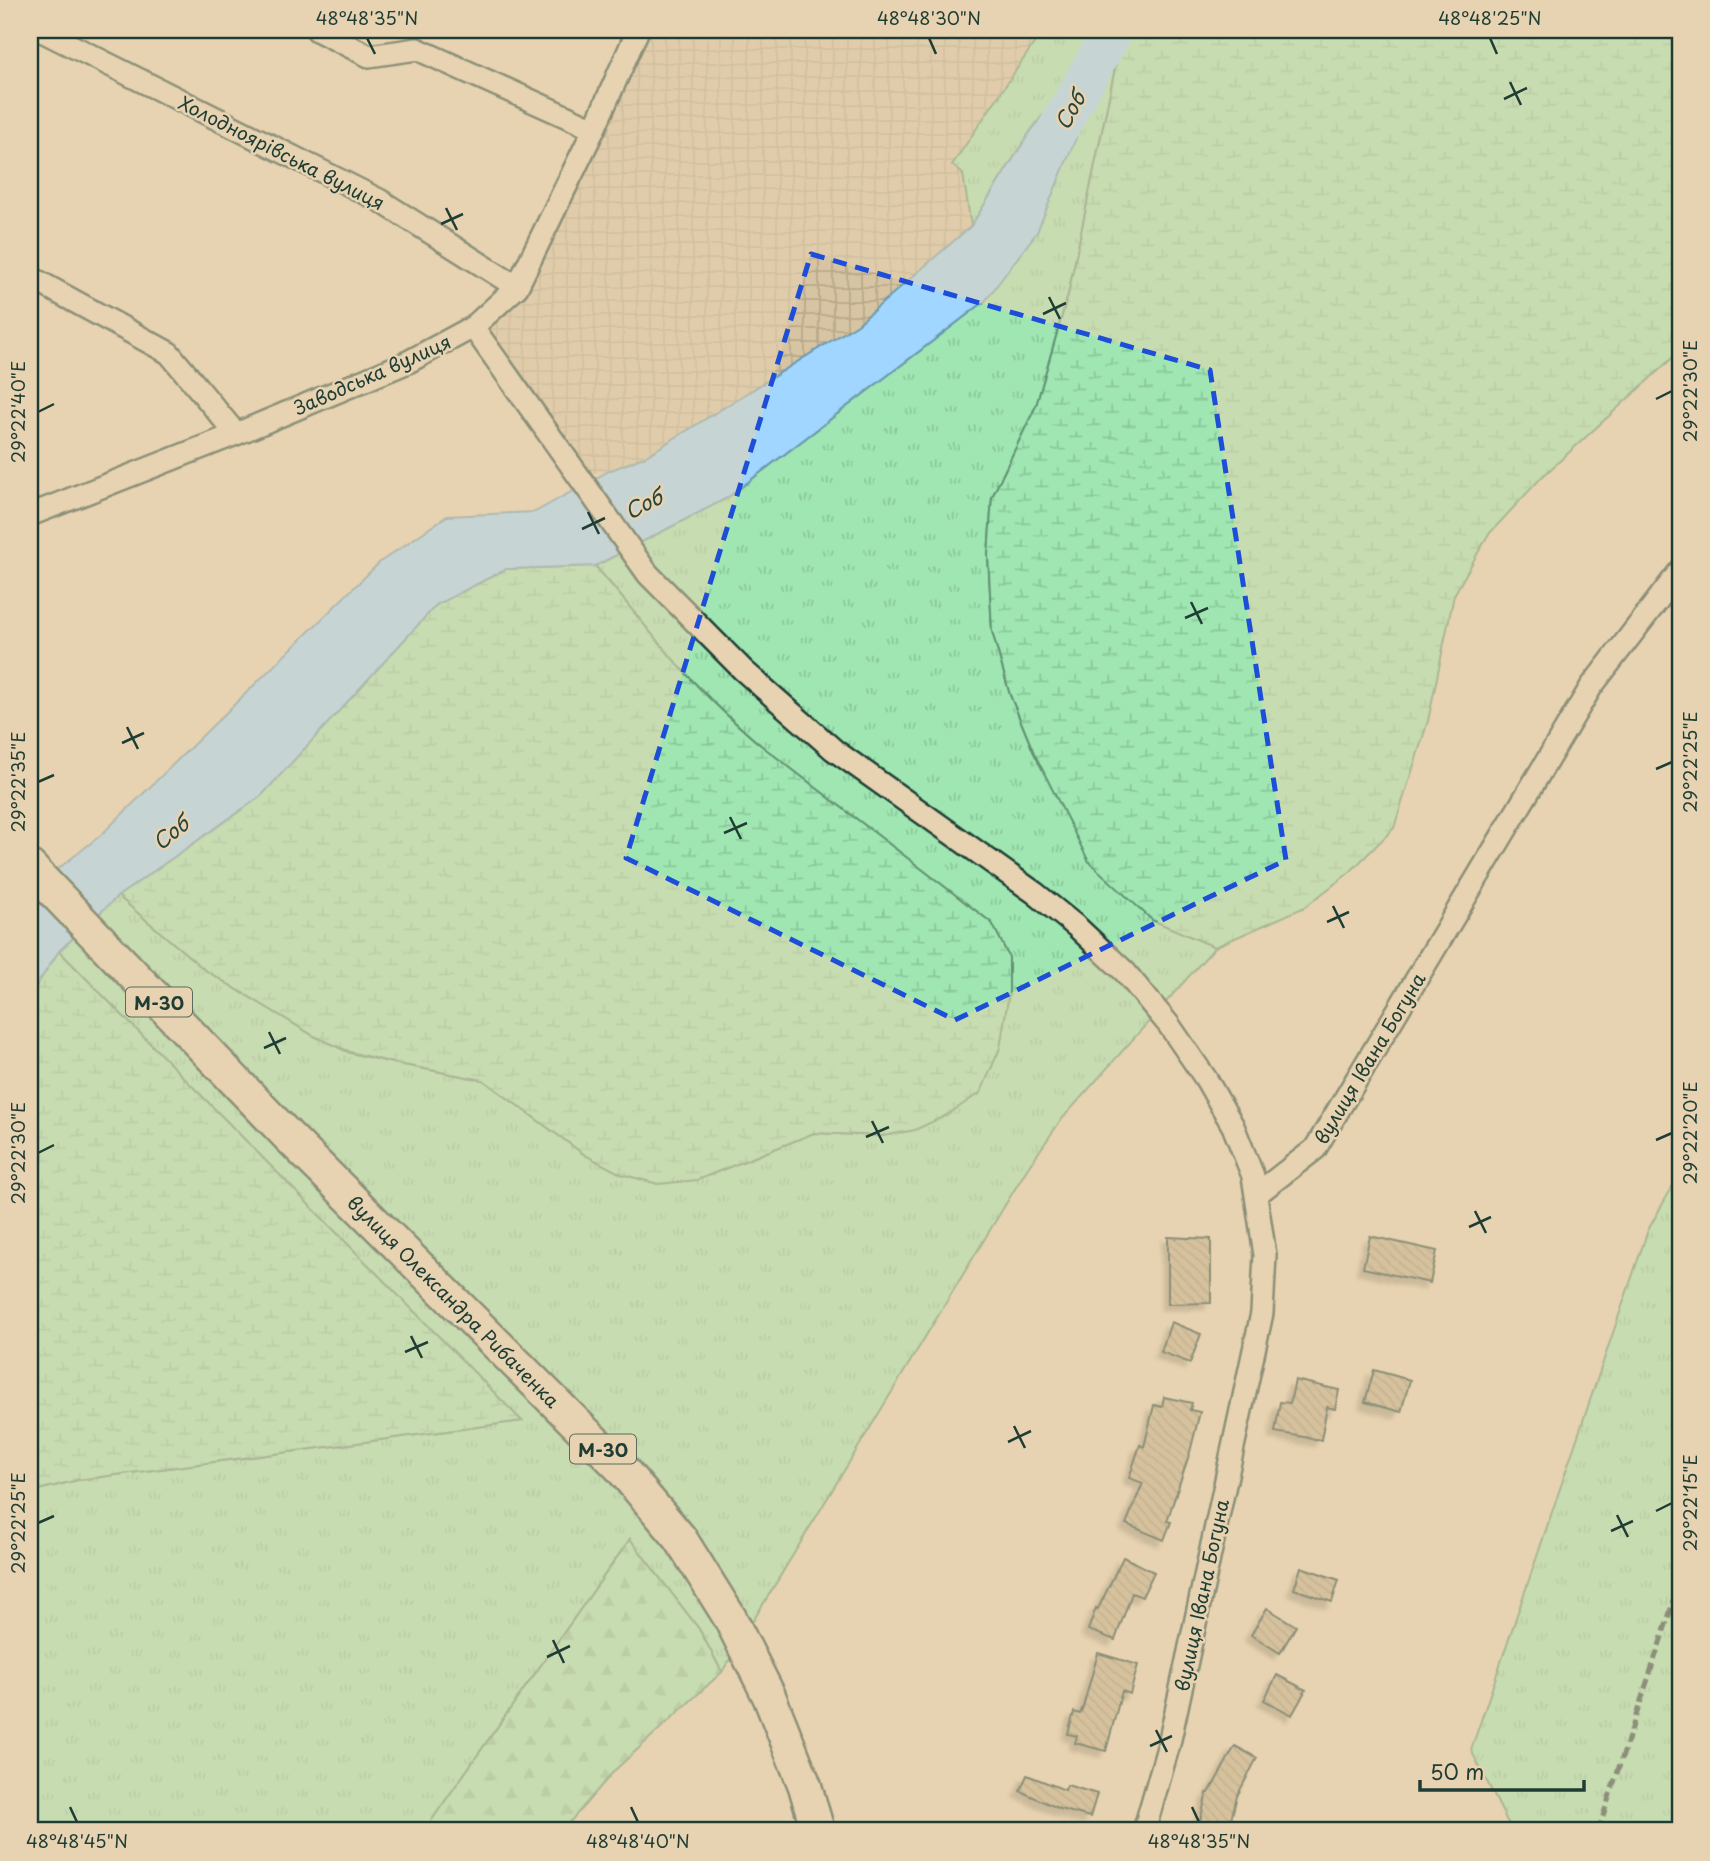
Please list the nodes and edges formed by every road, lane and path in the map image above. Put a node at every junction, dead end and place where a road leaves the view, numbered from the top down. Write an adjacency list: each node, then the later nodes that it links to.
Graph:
1 (317, 30): 4 (street)
2 (638, 30): 4 (street, Заводська вулиця)
3 (51, 32): 6 (street, Холодноярівська вулиця)
4 (594, 129): 6 (street, Заводська вулиця)
5 (30, 277): 8 (street)
6 (517, 287): 7 (street, Заводська вулиця)
7 (473, 327): 8 (street, Заводська вулиця); 12 (street)
8 (236, 434): 9 (street, Заводська вулиця)
9 (30, 515)
10 (1680, 571): 12 (street, вулиця Івана Богуна)
11 (30, 867): 13 (highway, вулиця Олександра Рибаченка / М-30)
12 (1256, 1194): 14 (street, вулиця Івана Богуна)
13 (818, 1831)
14 (1144, 1831)

